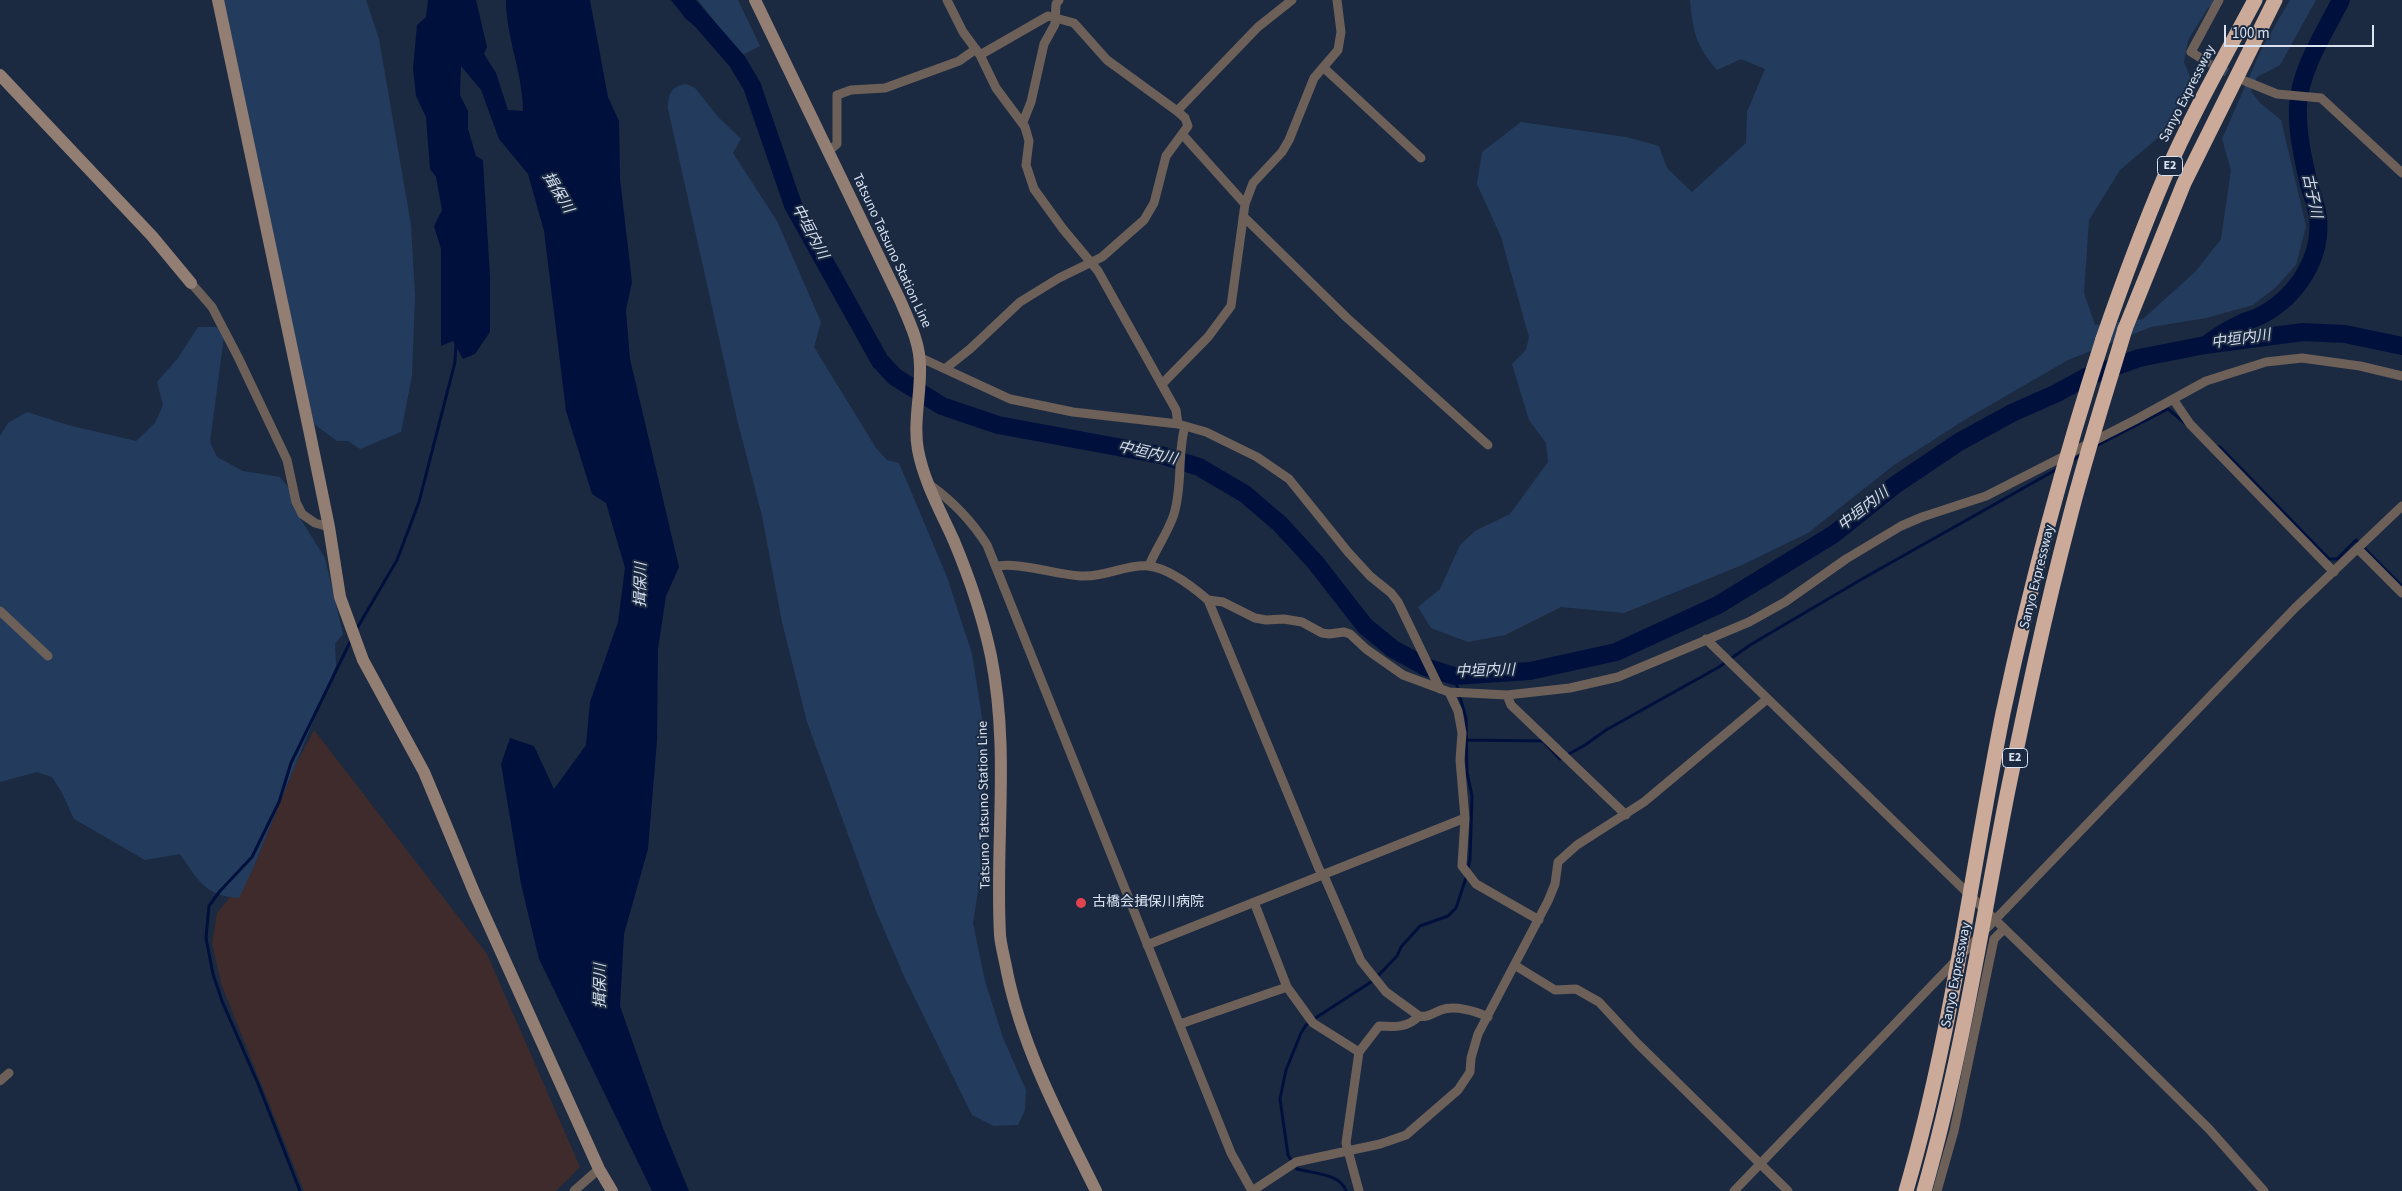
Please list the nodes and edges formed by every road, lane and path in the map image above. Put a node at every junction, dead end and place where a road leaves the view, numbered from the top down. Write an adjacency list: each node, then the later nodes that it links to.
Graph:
1 (218, 0): 35 (street)
2 (755, 0): 19 (street, Tatsuno Tatsuno Station Line)
3 (948, 0): 11 (street)
4 (1059, 0): 10 (street)
5 (1292, 0): 16 (street)
6 (1337, 0): 13 (street)
7 (2219, 0): 12 (street)
8 (2255, 0): 76 (highway, Sanyo Expressway / E2, bridge)
9 (2275, 0): 77 (highway, Sanyo Expressway / E2, bridge)
10 (1055, 19): 11 (street); 16 (street); 17 (street)
11 (978, 52): 17 (street); 19 (street)
12 (2207, 62)
13 (1324, 67): 20 (street); 22 (street)
14 (0, 75): 25 (street)
15 (2245, 81): 21 (street)
16 (1177, 111): 18 (street)
17 (1023, 122): 24 (street)
18 (1182, 134): 22 (street); 24 (street)
19 (828, 152): 26 (street, Tatsuno Tatsuno Station Line)
20 (1421, 158)
21 (2402, 173)
22 (1245, 204): 23 (street)
23 (1244, 217): 29 (street); 32 (street)
24 (1093, 263): 27 (street); 29 (street)
25 (191, 283): 35 (street)
26 (920, 361): 27 (street); 33 (street, Tatsuno Tatsuno Station Line)
27 (946, 368): 31 (street)
28 (2402, 376): 30 (street)
29 (1162, 384): 31 (street)
30 (2173, 399): 39 (street); 43 (street)
31 (1182, 427): 37 (street); 45 (street)
32 (1488, 445)
33 (930, 485): 38 (street); 71 (street, Tatsuno Tatsuno Station Line)
34 (2402, 506): 36 (street)
35 (329, 527): 68 (street)
36 (2358, 549): 39 (street); 40 (street)
37 (1149, 566): 38 (street); 41 (street)
38 (996, 567): 56 (street)
39 (2334, 572): 53 (street)
40 (2402, 593)
41 (1208, 600): 45 (street); 50 (street)
42 (0, 611): 44 (street)
43 (1706, 639): 46 (street); 47 (street)
44 (48, 656)
45 (1443, 688): 46 (street); 49 (street)
46 (1507, 695): 48 (street)
47 (1766, 700): 48 (street); 53 (street)
48 (1626, 815): 52 (street)
49 (1465, 818): 50 (street); 52 (street)
50 (1322, 873): 51 (street); 60 (street)
51 (1254, 902): 56 (street); 59 (street)
52 (1539, 920): 58 (street)
53 (1994, 920): 54 (street); 55 (street)
54 (2004, 929): 57 (street); 79 (street)
55 (1971, 944): 57 (street); 67 (street)
56 (1147, 945): 62 (street)
57 (1991, 951): 78 (street)
58 (1516, 966): 61 (street); 67 (street)
59 (1287, 987): 62 (street); 63 (street)
60 (1419, 1016): 61 (street); 63 (street)
61 (1488, 1017): 66 (street)
62 (1180, 1024): 72 (street)
63 (1359, 1052): 66 (street)
64 (9, 1072): 65 (street)
65 (0, 1081)
66 (1347, 1151): 72 (street); 73 (street)
67 (1760, 1163): 74 (street); 75 (street)
68 (599, 1169): 69 (street); 70 (street)
69 (574, 1191)
70 (612, 1191)
71 (1096, 1191)
72 (1252, 1191)
73 (1359, 1191)
74 (1734, 1191)
75 (1788, 1191)
76 (1906, 1191)
77 (1924, 1191)
78 (1937, 1191)
79 (2264, 1191)

